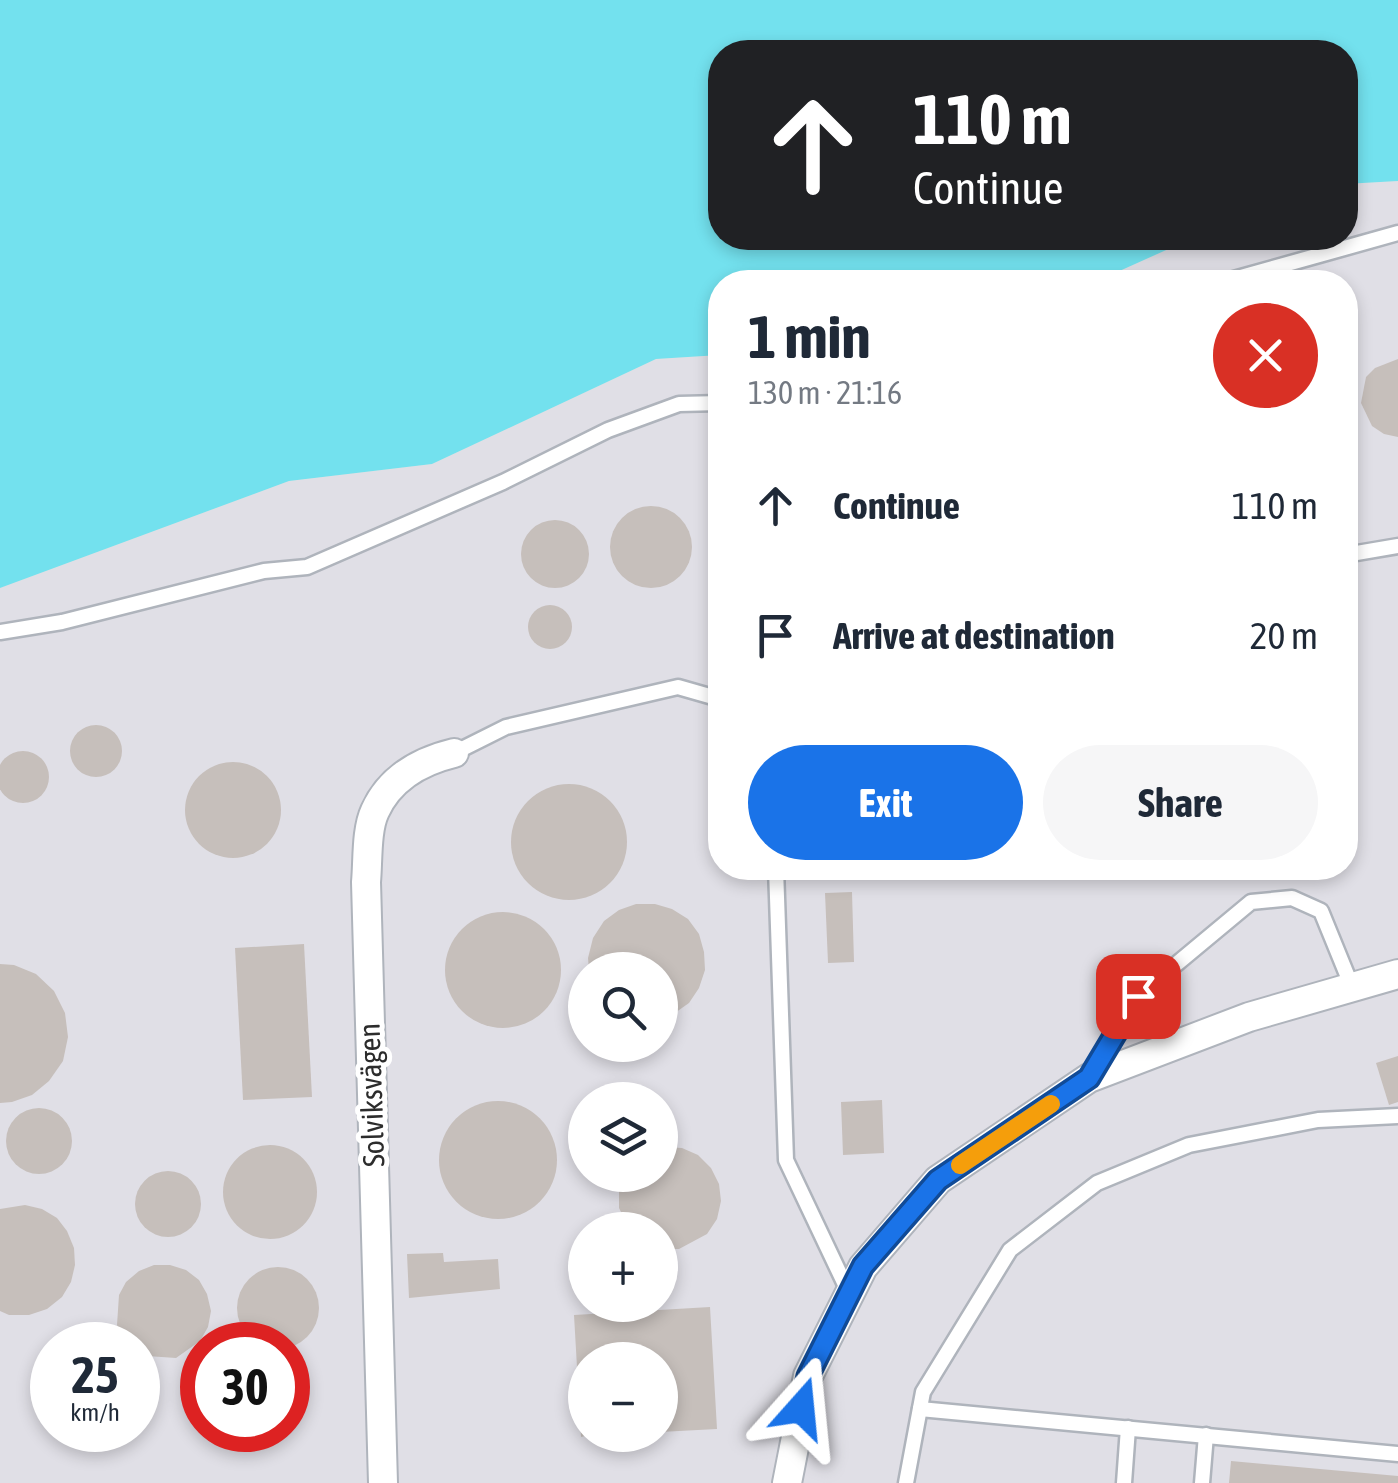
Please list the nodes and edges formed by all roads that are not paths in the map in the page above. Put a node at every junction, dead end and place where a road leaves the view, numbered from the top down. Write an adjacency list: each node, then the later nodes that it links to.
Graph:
1 (1398, 233): 2 (lane)
2 (1358, 244)
3 (1337, 250): 4 (lane)
4 (1266, 270)
5 (708, 403): 8 (lane)
6 (1398, 546): 7 (lane)
7 (1358, 554)
8 (0, 632)
9 (708, 696): 10 (lane)
10 (454, 752): 21 (street, Solviksvägen)
11 (776, 880): 16 (lane)
12 (1398, 974): 13 (street)
13 (1352, 987): 14 (street); 14 (lane)
14 (1089, 1078): 16 (street)
15 (1398, 1116): 17 (lane)
16 (850, 1293): 22 (street)
17 (920, 1409): 18 (lane); 23 (lane)
18 (1128, 1428): 19 (lane); 24 (lane)
19 (1206, 1435): 20 (lane); 25 (lane)
20 (1398, 1454)
21 (384, 1483)
22 (787, 1483)
23 (906, 1483)
24 (1124, 1483)
25 (1202, 1483)

